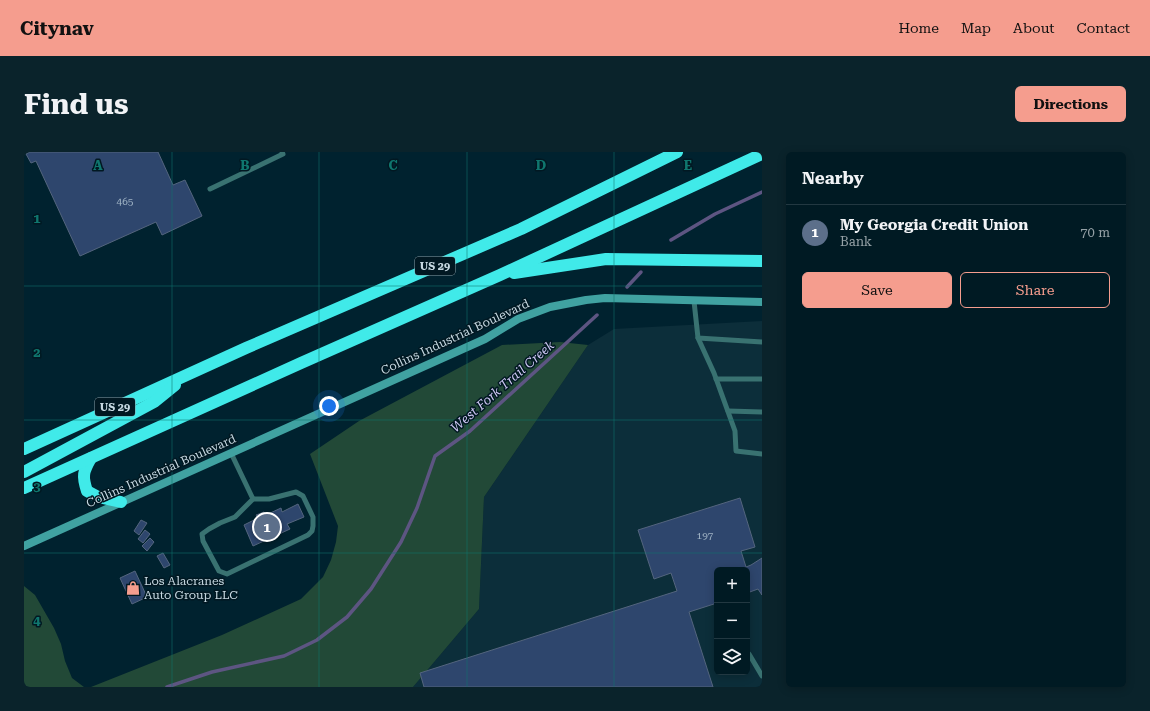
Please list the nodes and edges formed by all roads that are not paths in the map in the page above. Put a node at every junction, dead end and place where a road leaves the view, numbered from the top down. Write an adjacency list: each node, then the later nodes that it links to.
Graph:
1 (282, 152): 4 (lane)
2 (677, 152): 11 (highway, US 29)
3 (762, 154): 6 (highway)
4 (210, 189)
5 (762, 261): 6 (highway)
6 (500, 275): 19 (highway)
7 (694, 301): 8 (street, Collins Industrial Boulevard); 9 (lane); 17 (street, Collins Industrial Boulevard)
8 (762, 302)
9 (698, 338): 10 (lane); 12 (lane)
10 (762, 342)
11 (190, 373): 16 (highway, US 29); 20 (highway)
12 (716, 379): 13 (lane); 14 (lane)
13 (762, 379)
14 (728, 411): 15 (lane); 18 (lane)
15 (762, 412)
16 (24, 449)
17 (231, 453): 22 (lane); 23 (street, Collins Industrial Boulevard)
18 (762, 454)
19 (91, 458): 21 (highway); 23 (highway)
20 (24, 472)
21 (24, 488)
22 (252, 499): 22 (lane)
23 (121, 502): 24 (street, Collins Industrial Boulevard)
24 (24, 546)
25 (750, 657): 26 (lane)
26 (762, 676)

